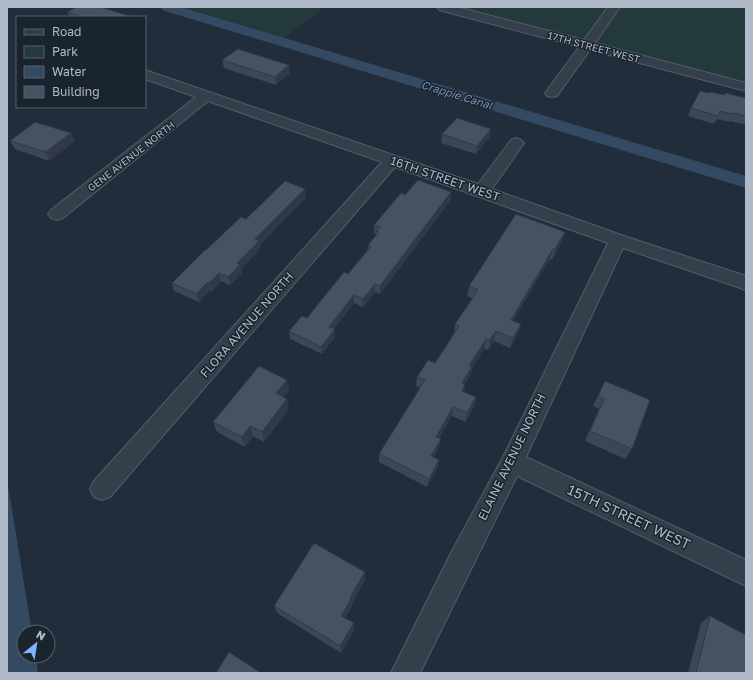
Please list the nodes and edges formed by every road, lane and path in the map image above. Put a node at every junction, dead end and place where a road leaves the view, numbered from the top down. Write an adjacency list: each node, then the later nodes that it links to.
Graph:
1 (443, 7): 3 (street, 17TH STREET WEST)
2 (614, 7): 3 (street)
3 (587, 45): 5 (street, 17TH STREET WEST); 6 (street)
4 (146, 74): 7 (street, 16TH STREET WEST)
5 (746, 87)
6 (552, 93)
7 (206, 96): 9 (street, 16TH STREET WEST); 11 (street, GENE AVENUE NORTH)
8 (516, 144): 10 (street)
9 (392, 160): 10 (street, 16TH STREET WEST); 15 (street, FLORA AVENUE NORTH)
10 (482, 190): 12 (street, 16TH STREET WEST)
11 (57, 214)
12 (618, 240): 13 (street, 16TH STREET WEST); 14 (street, ELAINE AVENUE NORTH)
13 (746, 283)
14 (512, 462): 16 (street, 15TH STREET WEST); 17 (street, ELAINE AVENUE NORTH)
15 (102, 489)
16 (746, 573)
17 (405, 673)

